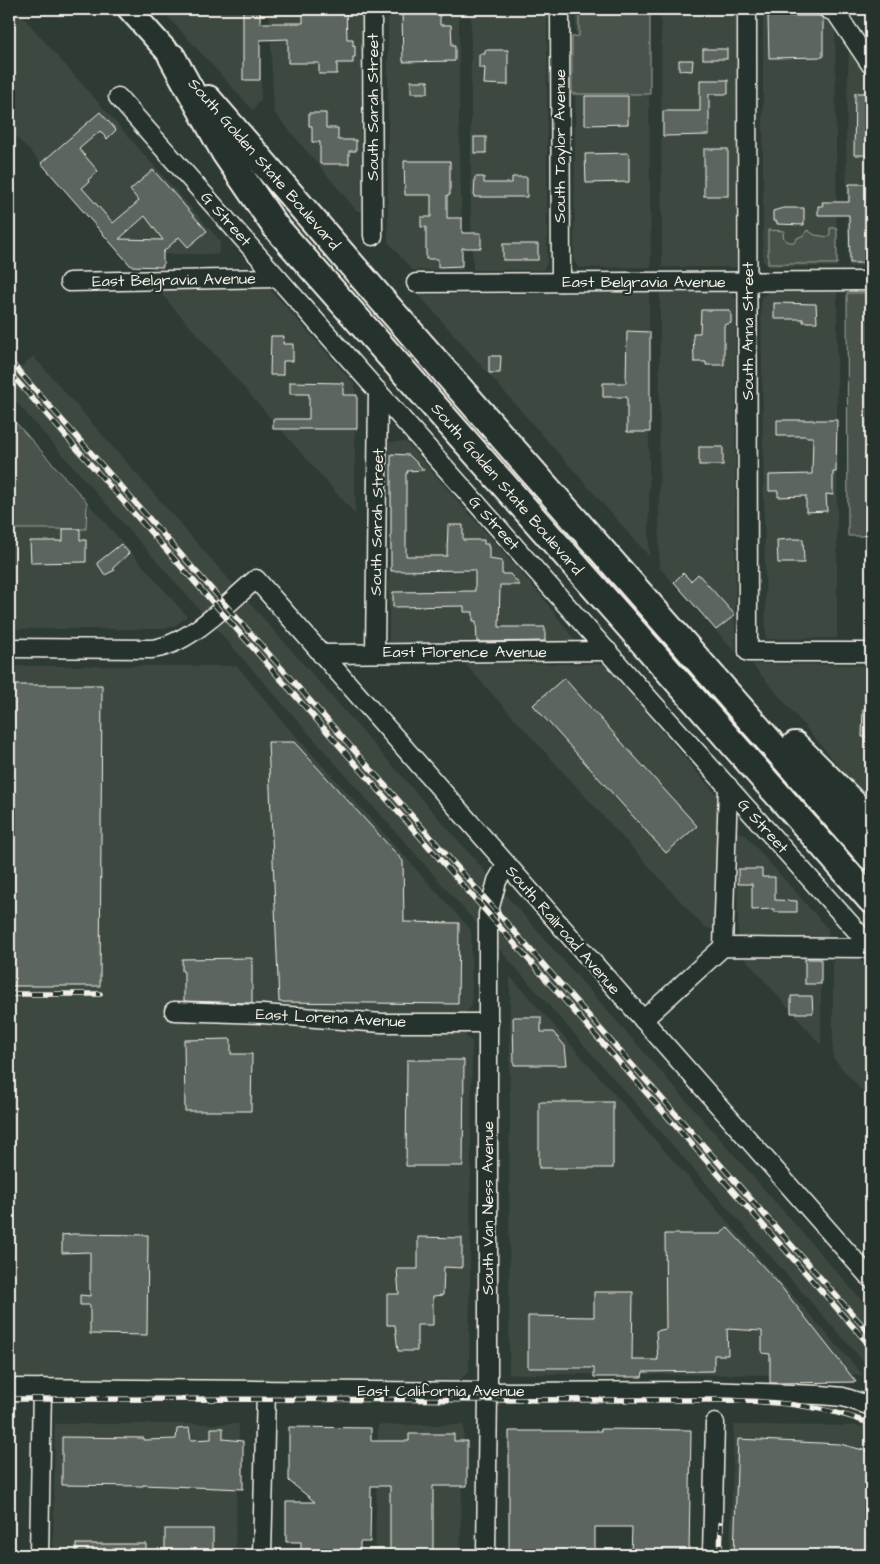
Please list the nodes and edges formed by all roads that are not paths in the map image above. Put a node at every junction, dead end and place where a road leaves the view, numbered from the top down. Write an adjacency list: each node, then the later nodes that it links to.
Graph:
1 (129, 9): 6 (main road, South Golden State Boulevard)
2 (372, 9): 9 (street, South Sarah Street)
3 (560, 9): 13 (street, South Taylor Avenue)
4 (747, 9): 14 (street, South Anna Street)
5 (827, 9): 7 (street)
6 (172, 57): 17 (highway, South Golden State Boulevard); 27 (highway, South Golden State Boulevard)
7 (871, 65)
8 (118, 97): 10 (street, G Street)
9 (373, 236)
10 (278, 278): 12 (street, East Belgravia Avenue); 16 (street, G Street)
11 (871, 281): 14 (street, East Belgravia Avenue)
12 (69, 282)
13 (561, 282): 14 (street, East Belgravia Avenue); 15 (street, East Belgravia Avenue)
14 (748, 282): 21 (street, South Anna Street)
15 (416, 283)
16 (378, 391): 19 (street, G Street); 20 (street, South Sarah Street)
17 (592, 539): 24 (highway); 25 (highway, South Golden State Boulevard)
18 (9, 648): 22 (street, South Railroad Avenue)
19 (608, 651): 20 (street, East Florence Avenue); 23 (street, G Street)
20 (375, 652): 22 (street, East Florence Avenue)
21 (871, 652)
22 (321, 654): 26 (street, South Railroad Avenue)
23 (728, 786): 28 (street); 29 (street, G Street)
24 (871, 819)
25 (871, 857)
26 (506, 865): 31 (street, South Railroad Avenue); 32 (street, South Van Ness Avenue)
27 (867, 897)
28 (723, 947): 29 (street); 31 (street)
29 (871, 948)
30 (174, 1011): 32 (street, East Lorena Avenue)
31 (643, 1020): 33 (street, South Railroad Avenue)
32 (489, 1024): 37 (street, South Van Ness Avenue)
33 (871, 1279)
34 (9, 1388): 35 (street, East California Avenue)
35 (42, 1388): 36 (street, East California Avenue); 40 (street)
36 (266, 1390): 37 (street, East California Avenue); 41 (street)
37 (488, 1392): 38 (street, East California Avenue); 42 (street, South Van Ness Avenue)
38 (871, 1406)
39 (715, 1423): 43 (street)
40 (39, 1555)
41 (262, 1555)
42 (486, 1555)
43 (712, 1555)

